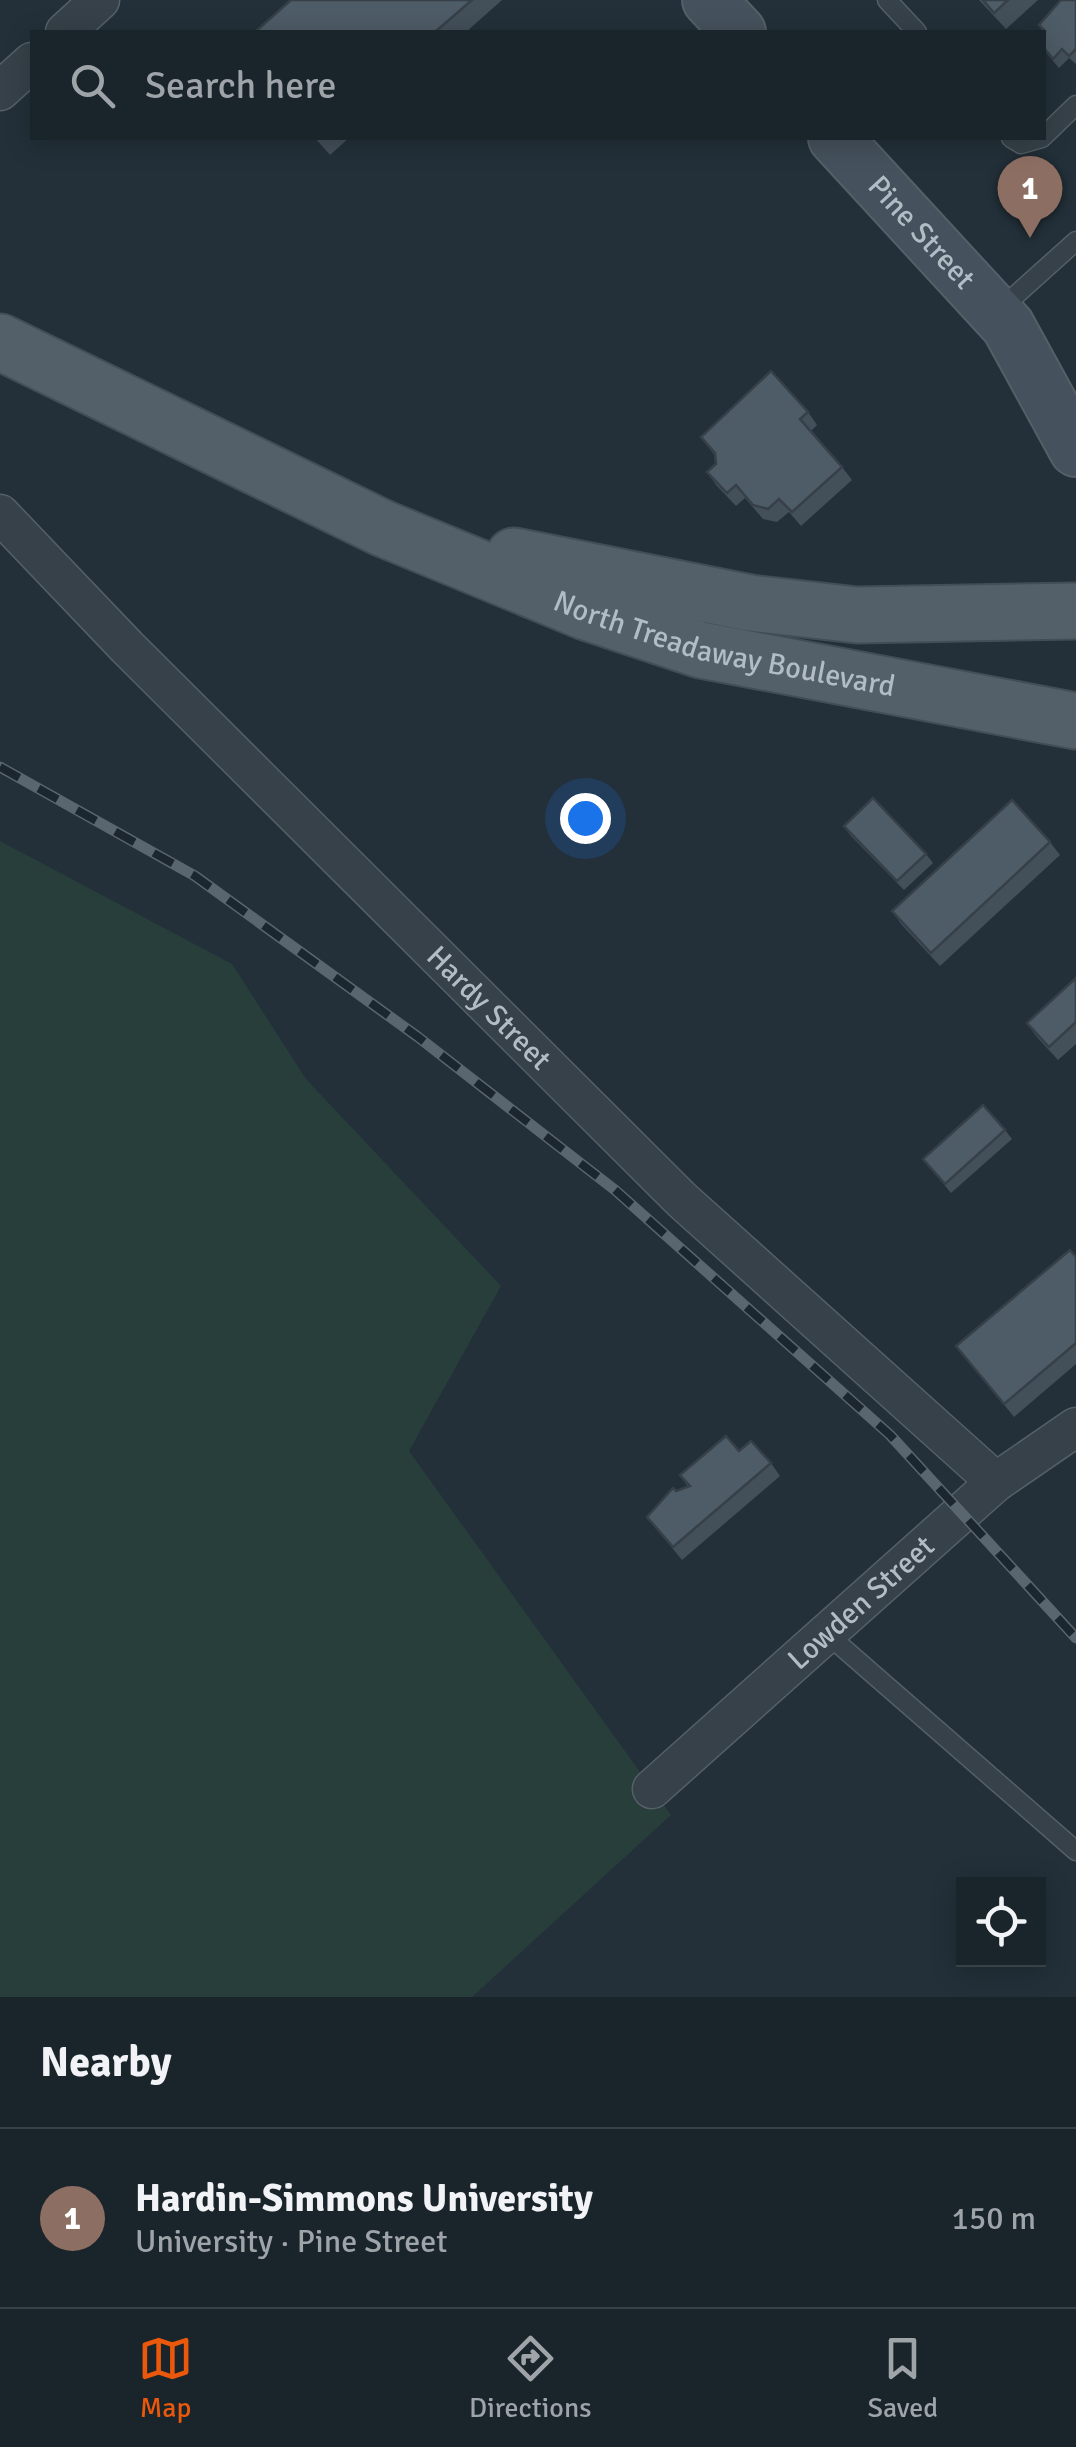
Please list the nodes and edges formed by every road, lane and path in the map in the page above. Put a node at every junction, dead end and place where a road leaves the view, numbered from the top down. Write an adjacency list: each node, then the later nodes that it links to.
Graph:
1 (100, 0): 4 (street)
2 (709, 0): 5 (street)
3 (888, 0): 6 (lane)
4 (66, 30)
5 (737, 30)
6 (915, 30)
7 (30, 64): 8 (street)
8 (0, 91)
9 (1076, 106): 10 (lane)
10 (1046, 134)
11 (838, 140): 13 (street, Pine Street)
12 (1075, 243): 13 (lane)
13 (1002, 319): 15 (street, Pine Street); 16 (street, Pine Street)
14 (0, 342): 18 (main road, North Treadaway Boulevard)
15 (1076, 372)
16 (1076, 450)
17 (0, 514): 22 (street, Hardy Street)
18 (382, 528): 19 (main road, North Treadaway Boulevard); 20 (main road, North Treadaway Boulevard)
19 (1076, 612)
20 (1076, 721)
21 (1076, 1427): 22 (street, Lowden Street)
22 (996, 1482): 23 (street, Lowden Street)
23 (826, 1633): 24 (street, Lowden Street); 25 (lane)
24 (652, 1788)
25 (1076, 1851)

